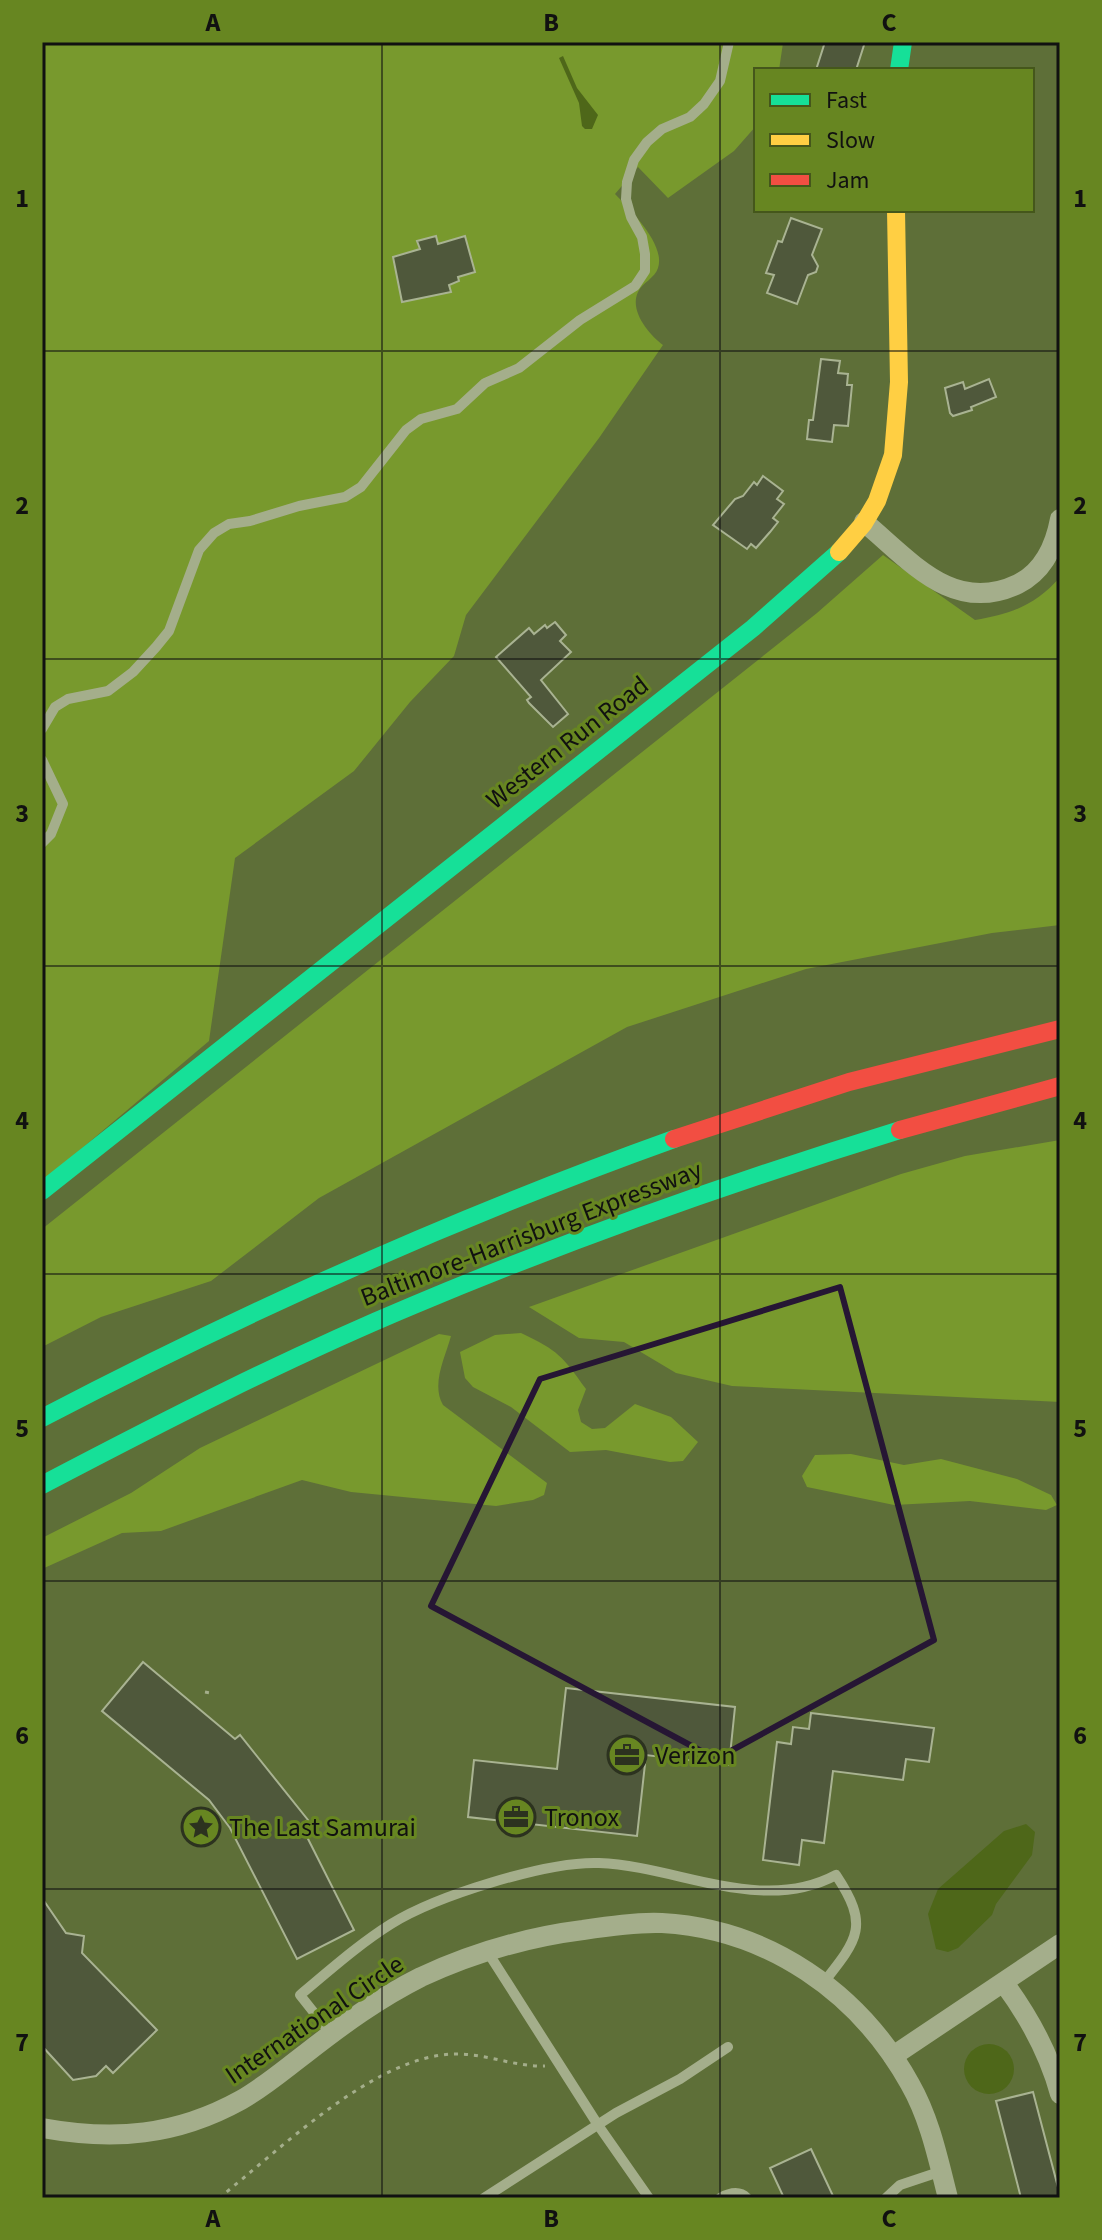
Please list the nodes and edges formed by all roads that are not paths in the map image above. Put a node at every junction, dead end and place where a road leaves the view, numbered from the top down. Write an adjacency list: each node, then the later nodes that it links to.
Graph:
1 (729, 42): 7 (lane)
2 (903, 42): 3 (main road)
3 (899, 68)
4 (896, 212): 6 (main road, Western Run Road)
5 (1060, 519): 6 (street)
6 (864, 522): 12 (main road, Western Run Road)
7 (42, 729)
8 (42, 760): 9 (lane)
9 (42, 843)
10 (1060, 1029): 13 (main road, Baltimore-Harrisburg Expressway)
11 (1060, 1086): 14 (main road, Baltimore-Harrisburg Expressway)
12 (42, 1191)
13 (42, 1418)
14 (42, 1485)
15 (1060, 1944): 18 (street)
16 (487, 1951): 17 (street, International Circle); 19 (street, International Circle); 23 (lane)
17 (824, 1982): 19 (lane); 21 (street, International Circle)
18 (1004, 1983): 21 (street); 22 (street)
19 (331, 2034): 24 (street, International Circle)
20 (728, 2047): 23 (lane)
21 (893, 2056): 25 (street, International Circle)
22 (1060, 2094)
23 (598, 2125): 26 (lane); 27 (lane)
24 (42, 2128)
25 (942, 2171): 30 (lane); 31 (street, International Circle)
26 (484, 2198)
27 (649, 2198)
28 (720, 2198): 29 (lane)
29 (747, 2198)
30 (886, 2198)
31 (948, 2198)

